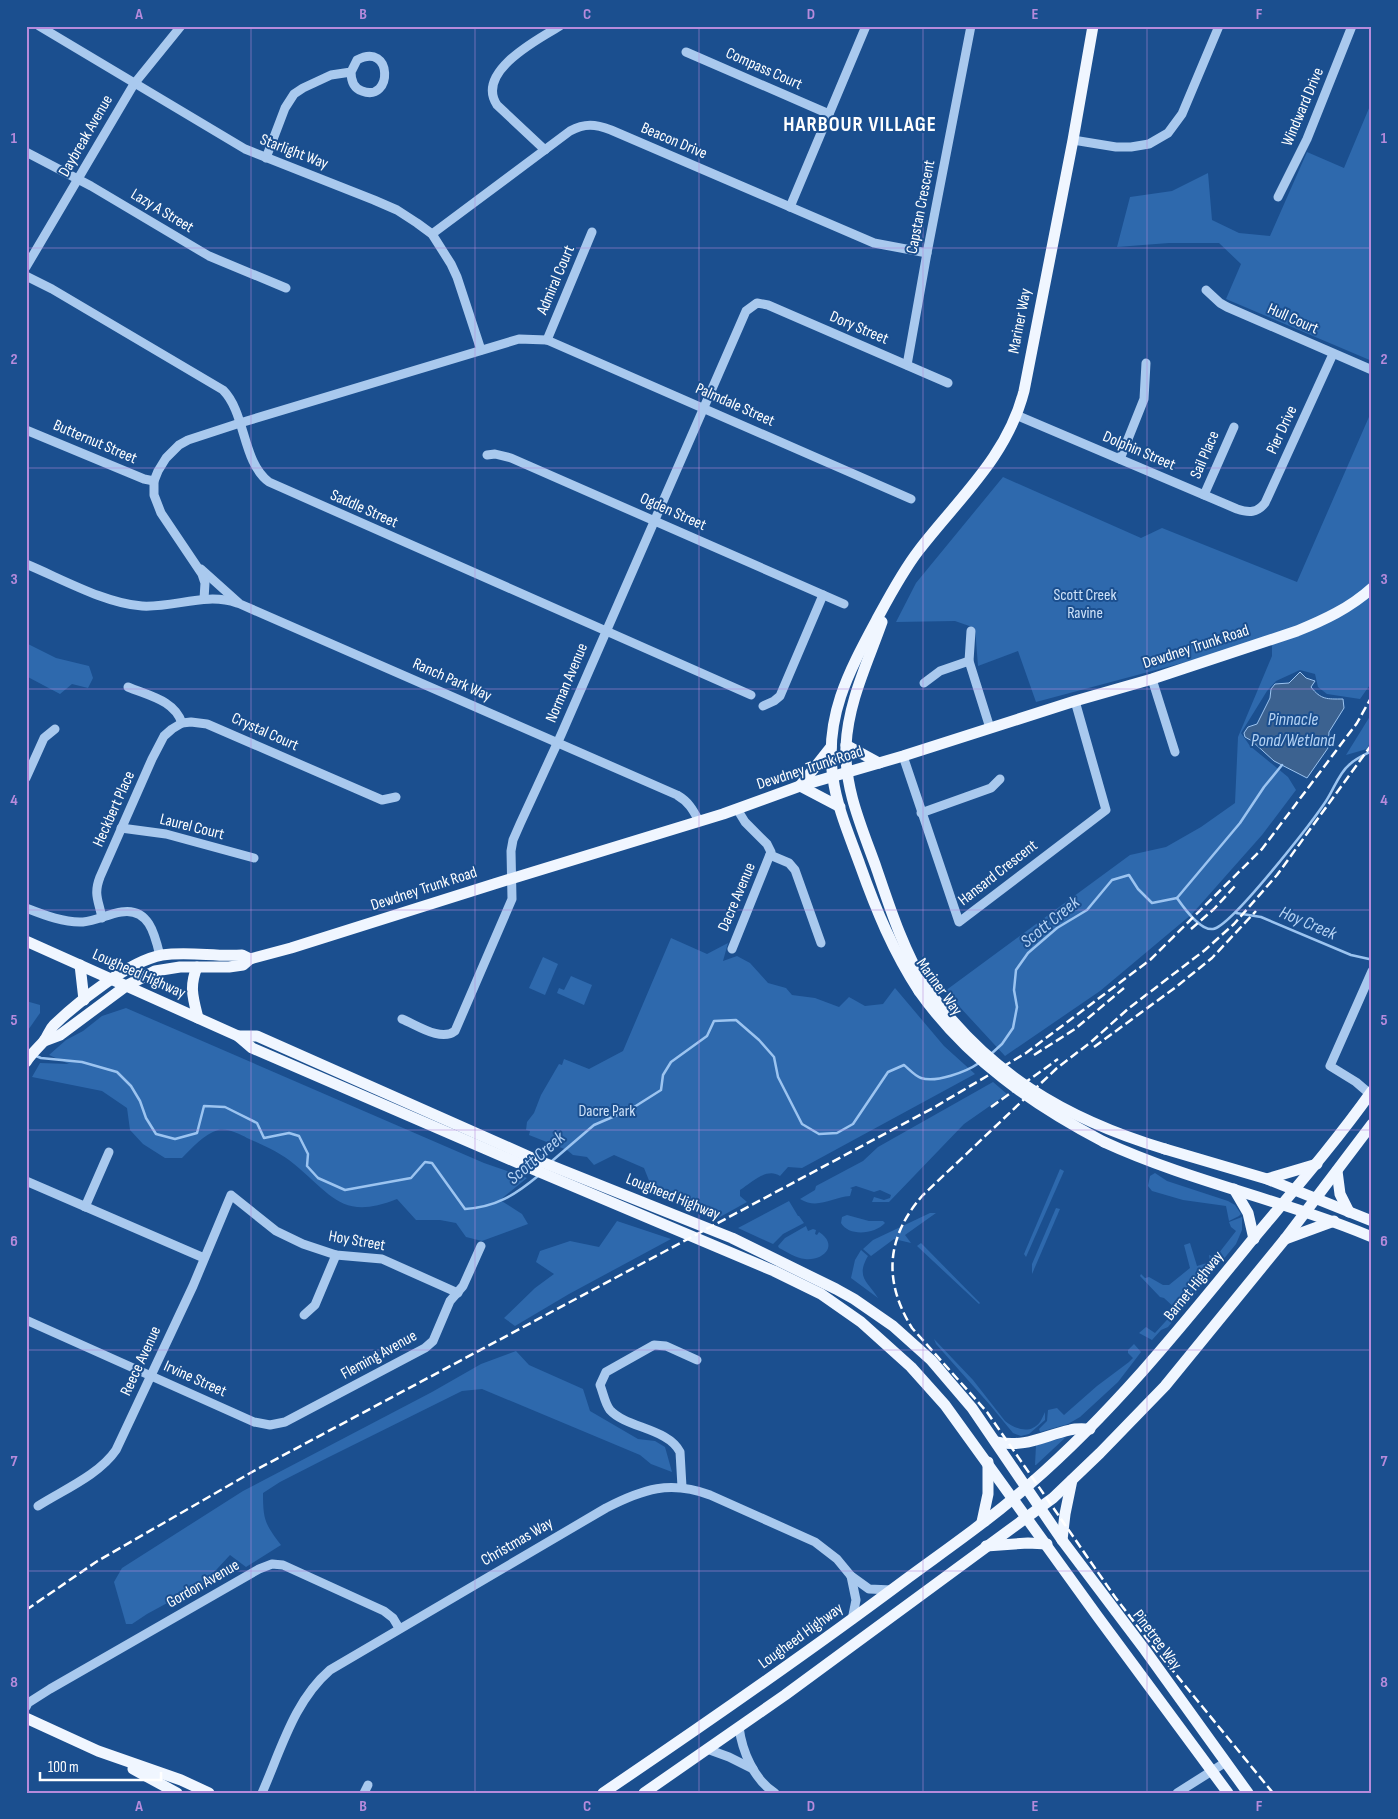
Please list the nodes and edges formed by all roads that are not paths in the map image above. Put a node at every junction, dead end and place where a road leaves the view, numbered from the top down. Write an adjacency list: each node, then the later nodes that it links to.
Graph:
1 (39, 26): 11 (street, Starlight Way)
2 (181, 26): 11 (street, Daybreak Avenue)
3 (560, 26): 14 (street)
4 (866, 26): 12 (street)
5 (972, 26): 22 (street, Capstan Crescent)
6 (1093, 26): 13 (main road, Mariner Way)
7 (1218, 26): 13 (street)
8 (1352, 26): 18 (street, Windward Drive)
9 (686, 52): 12 (street, Compass Court)
10 (351, 72): 16 (street)
11 (134, 84): 16 (street, Starlight Way); 17 (street, Daybreak Avenue)
12 (829, 114): 19 (street)
13 (1073, 140): 36 (main road, Mariner Way)
14 (545, 150): 19 (street, Beacon Drive); 21 (street, Beacon Drive)
15 (26, 152): 17 (street, Lazy A Street)
16 (266, 158): 21 (street, Starlight Way)
17 (79, 179): 23 (street, Daybreak Avenue); 25 (street, Lazy A Street)
18 (1278, 197)
19 (790, 207): 22 (street, Beacon Drive)
20 (592, 232): 28 (street, Admiral Court)
21 (432, 234): 29 (street, Starlight Way)
22 (927, 253): 32 (street, Capstan Crescent)
23 (26, 267)
24 (26, 276): 37 (street, Saddle Street)
25 (286, 288)
26 (1206, 290): 30 (street, Hull Court)
27 (757, 304): 32 (street, Dory Street); 35 (street, Norman Avenue)
28 (547, 340): 29 (street); 35 (street, Palmdale Street)
29 (480, 350): 37 (street)
30 (1333, 354): 33 (street, Hull Court); 45 (street, Pier Drive)
31 (1146, 363): 41 (street)
32 (907, 365): 34 (street, Dory Street)
33 (1372, 370)
34 (948, 382)
35 (703, 407): 44 (street, Palmdale Street); 46 (street, Norman Avenue)
36 (1016, 414): 41 (street, Dolphin Street); 49 (main road, Mariner Way)
37 (240, 423): 42 (street); 55 (street, Saddle Street)
38 (1234, 427): 43 (street, Sail Place)
39 (26, 430): 42 (street, Butternut Street)
40 (487, 455): 46 (street, Ogden Street)
41 (1120, 459): 43 (street, Dolphin Street)
42 (154, 482): 47 (street, Ranch Park Way)
43 (1204, 495): 45 (street, Dolphin Street)
44 (911, 500)
45 (1251, 512)
46 (653, 520): 51 (street, Ogden Street); 55 (street, Norman Avenue)
47 (194, 561): 52 (street, Ranch Park Way); 53 (street, Ranch Park Way)
48 (26, 564): 52 (street)
49 (896, 585): 68 (main road, Mariner Way); 69 (main road, Mariner Way)
50 (1372, 588): 58 (main road, Dewdney Trunk Road)
51 (823, 596): 54 (street, Ogden Street); 63 (street)
52 (204, 599): 53 (street)
53 (240, 604): 67 (street, Ranch Park Way)
54 (844, 604)
55 (605, 631): 61 (street, Saddle Street); 67 (street, Norman Avenue)
56 (970, 631): 57 (street)
57 (969, 661): 59 (street); 66 (street)
58 (1152, 679): 62 (main road, Dewdney Trunk Road); 70 (street)
59 (924, 683)
60 (128, 687): 64 (street)
61 (751, 695)
62 (1075, 701): 66 (main road, Dewdney Trunk Road); 81 (street, Hansard Crescent)
63 (763, 706)
64 (182, 723): 78 (street, Crystal Court); 83 (street, Heckbert Place)
65 (54, 728): 74 (street)
66 (990, 728): 71 (main road, Dewdney Trunk Road)
67 (557, 742): 82 (street, Ranch Park Way); 86 (street, Norman Avenue)
68 (846, 745): 72 (main road); 73 (main road, Mariner Way)
69 (831, 746): 75 (main road, Mariner Way); 77 (main road)
70 (1174, 752)
71 (903, 756): 72 (main road, Dewdney Trunk Road); 81 (street, Hansard Crescent)
72 (879, 763): 73 (main road, Dewdney Trunk Road)
73 (847, 774): 75 (main road, Dewdney Trunk Road); 99 (main road, Mariner Way)
74 (26, 778)
75 (832, 778): 77 (main road, Dewdney Trunk Road); 79 (main road, Mariner Way)
76 (1000, 779): 81 (street)
77 (800, 786): 79 (main road); 80 (main road, Dewdney Trunk Road)
78 (396, 797)
79 (840, 807): 99 (main road, Mariner Way)
80 (737, 809): 82 (main road, Dewdney Trunk Road); 84 (street, Dacre Avenue)
81 (921, 813)
82 (700, 821): 86 (main road, Dewdney Trunk Road)
83 (122, 828): 85 (street, Laurel Court); 88 (street, Heckbert Place)
84 (770, 855): 90 (street); 91 (street, Dacre Avenue)
85 (254, 858)
86 (513, 878): 93 (main road, Dewdney Trunk Road); 102 (street, Norman Avenue)
87 (26, 908): 88 (street)
88 (102, 918): 92 (street)
89 (26, 941): 94 (main road, Lougheed Highway)
90 (821, 943)
91 (732, 949)
92 (160, 956): 93 (main road, Dewdney Trunk Road); 97 (main road, Dewdney Trunk Road)
93 (250, 958): 95 (main road, Dewdney Trunk Road)
94 (80, 965): 97 (main road, Lougheed Highway); 100 (main road)
95 (197, 967): 98 (main road, Dewdney Trunk Road); 101 (main road)
96 (1371, 972): 105 (street)
97 (111, 980): 98 (main road, Lougheed Highway); 100 (main road, Dewdney Trunk Road)
98 (126, 986): 101 (main road, Lougheed Highway); 103 (main road, Dewdney Trunk Road)
99 (922, 989): 111 (main road, Mariner Way, bridge); 113 (main road, Mariner Way, bridge)
100 (84, 1000): 103 (main road, Dewdney Trunk Road)
101 (198, 1018): 110 (main road, Lougheed Highway)
102 (402, 1019)
103 (43, 1042): 104 (main road, Dewdney Trunk Road)
104 (26, 1062)
105 (1371, 1092): 108 (main road, Barnet Highway)
106 (1372, 1124): 109 (main road)
107 (109, 1152): 118 (street)
108 (1317, 1164): 111 (main road); 114 (main road, Barnet Highway)
109 (1337, 1171): 116 (main road); 120 (main road)
110 (552, 1172): 136 (main road, Lougheed Highway); 137 (main road, Lougheed Highway)
111 (1267, 1179): 114 (main road, Mariner Way)
112 (26, 1181): 118 (street)
113 (1234, 1189): 117 (main road, Mariner Way); 124 (main road)
114 (1296, 1190): 116 (main road, Mariner Way); 117 (main road, Barnet Highway)
115 (231, 1195): 127 (street, Hoy Street); 128 (street, Reece Avenue)
116 (1316, 1199): 119 (main road); 120 (main road, Mariner Way)
117 (1283, 1204): 119 (main road, Mariner Way); 124 (main road, Barnet Highway)
118 (85, 1206): 128 (street)
119 (1306, 1211): 121 (main road, Mariner Way); 125 (main road)
120 (1349, 1212): 122 (main road, Mariner Way)
121 (1334, 1221): 123 (main road, Mariner Way); 125 (main road)
122 (1372, 1222)
123 (1372, 1237)
124 (1254, 1239): 135 (main road, Barnet Highway)
125 (1285, 1239): 138 (main road)
126 (481, 1246): 129 (street, Fleming Avenue)
127 (336, 1256): 129 (street, Hoy Street); 130 (street)
128 (204, 1258): 133 (street, Reece Avenue)
129 (458, 1293): 134 (street, Fleming Avenue)
130 (304, 1315)
131 (26, 1320): 133 (street, Irvine Street)
132 (697, 1360): 139 (street)
133 (151, 1375): 134 (street, Irvine Street); 142 (street, Reece Avenue)
134 (270, 1425)
135 (1090, 1428): 136 (main road); 140 (main road, Barnet Highway)
136 (996, 1442): 140 (main road, Lougheed Highway)
137 (988, 1462): 141 (main road, Lougheed Highway); 145 (main road)
138 (1072, 1480): 143 (main road); 146 (main road)
139 (682, 1487): 149 (street, Christmas Way); 152 (street, Christmas Way)
140 (1027, 1487): 141 (main road, Lougheed Highway); 143 (main road, Lougheed Highway)
141 (1014, 1498): 144 (main road, Lougheed Highway); 145 (main road, Lougheed Highway)
142 (38, 1506)
143 (1040, 1507): 144 (main road); 146 (main road, Pinetree Way)
144 (1027, 1516): 147 (main road, Pinetree Way); 148 (main road)
145 (982, 1522): 150 (main road, Lougheed Highway)
146 (1062, 1540): 158 (main road, Pinetree Way)
147 (1047, 1544): 148 (main road); 161 (main road, Pinetree Way)
148 (986, 1546): 155 (main road)
149 (851, 1576): 150 (street, Christmas Way); 151 (street, Christmas Way)
150 (892, 1590): 151 (main road, Lougheed Highway)
151 (852, 1620): 166 (main road, Lougheed Highway)
152 (399, 1628): 153 (street, Gordon Avenue); 165 (street, Christmas Way)
153 (26, 1707)
154 (26, 1718): 157 (main road)
155 (739, 1727): 156 (main road); 160 (street)
156 (707, 1749): 160 (street); 167 (main road)
157 (98, 1751): 163 (main road); 164 (main road)
158 (1219, 1752): 159 (main road, Pinetree Way); 161 (street)
159 (1226, 1762): 161 (street); 170 (main road, Pinetree Way)
160 (753, 1770): 162 (street)
161 (1207, 1770): 168 (street); 169 (main road, Pinetree Way)
162 (771, 1792)
163 (177, 1793)
164 (209, 1793)
165 (262, 1793)
166 (603, 1793)
167 (644, 1793)
168 (1177, 1793)
169 (1228, 1793)
170 (1248, 1793)

